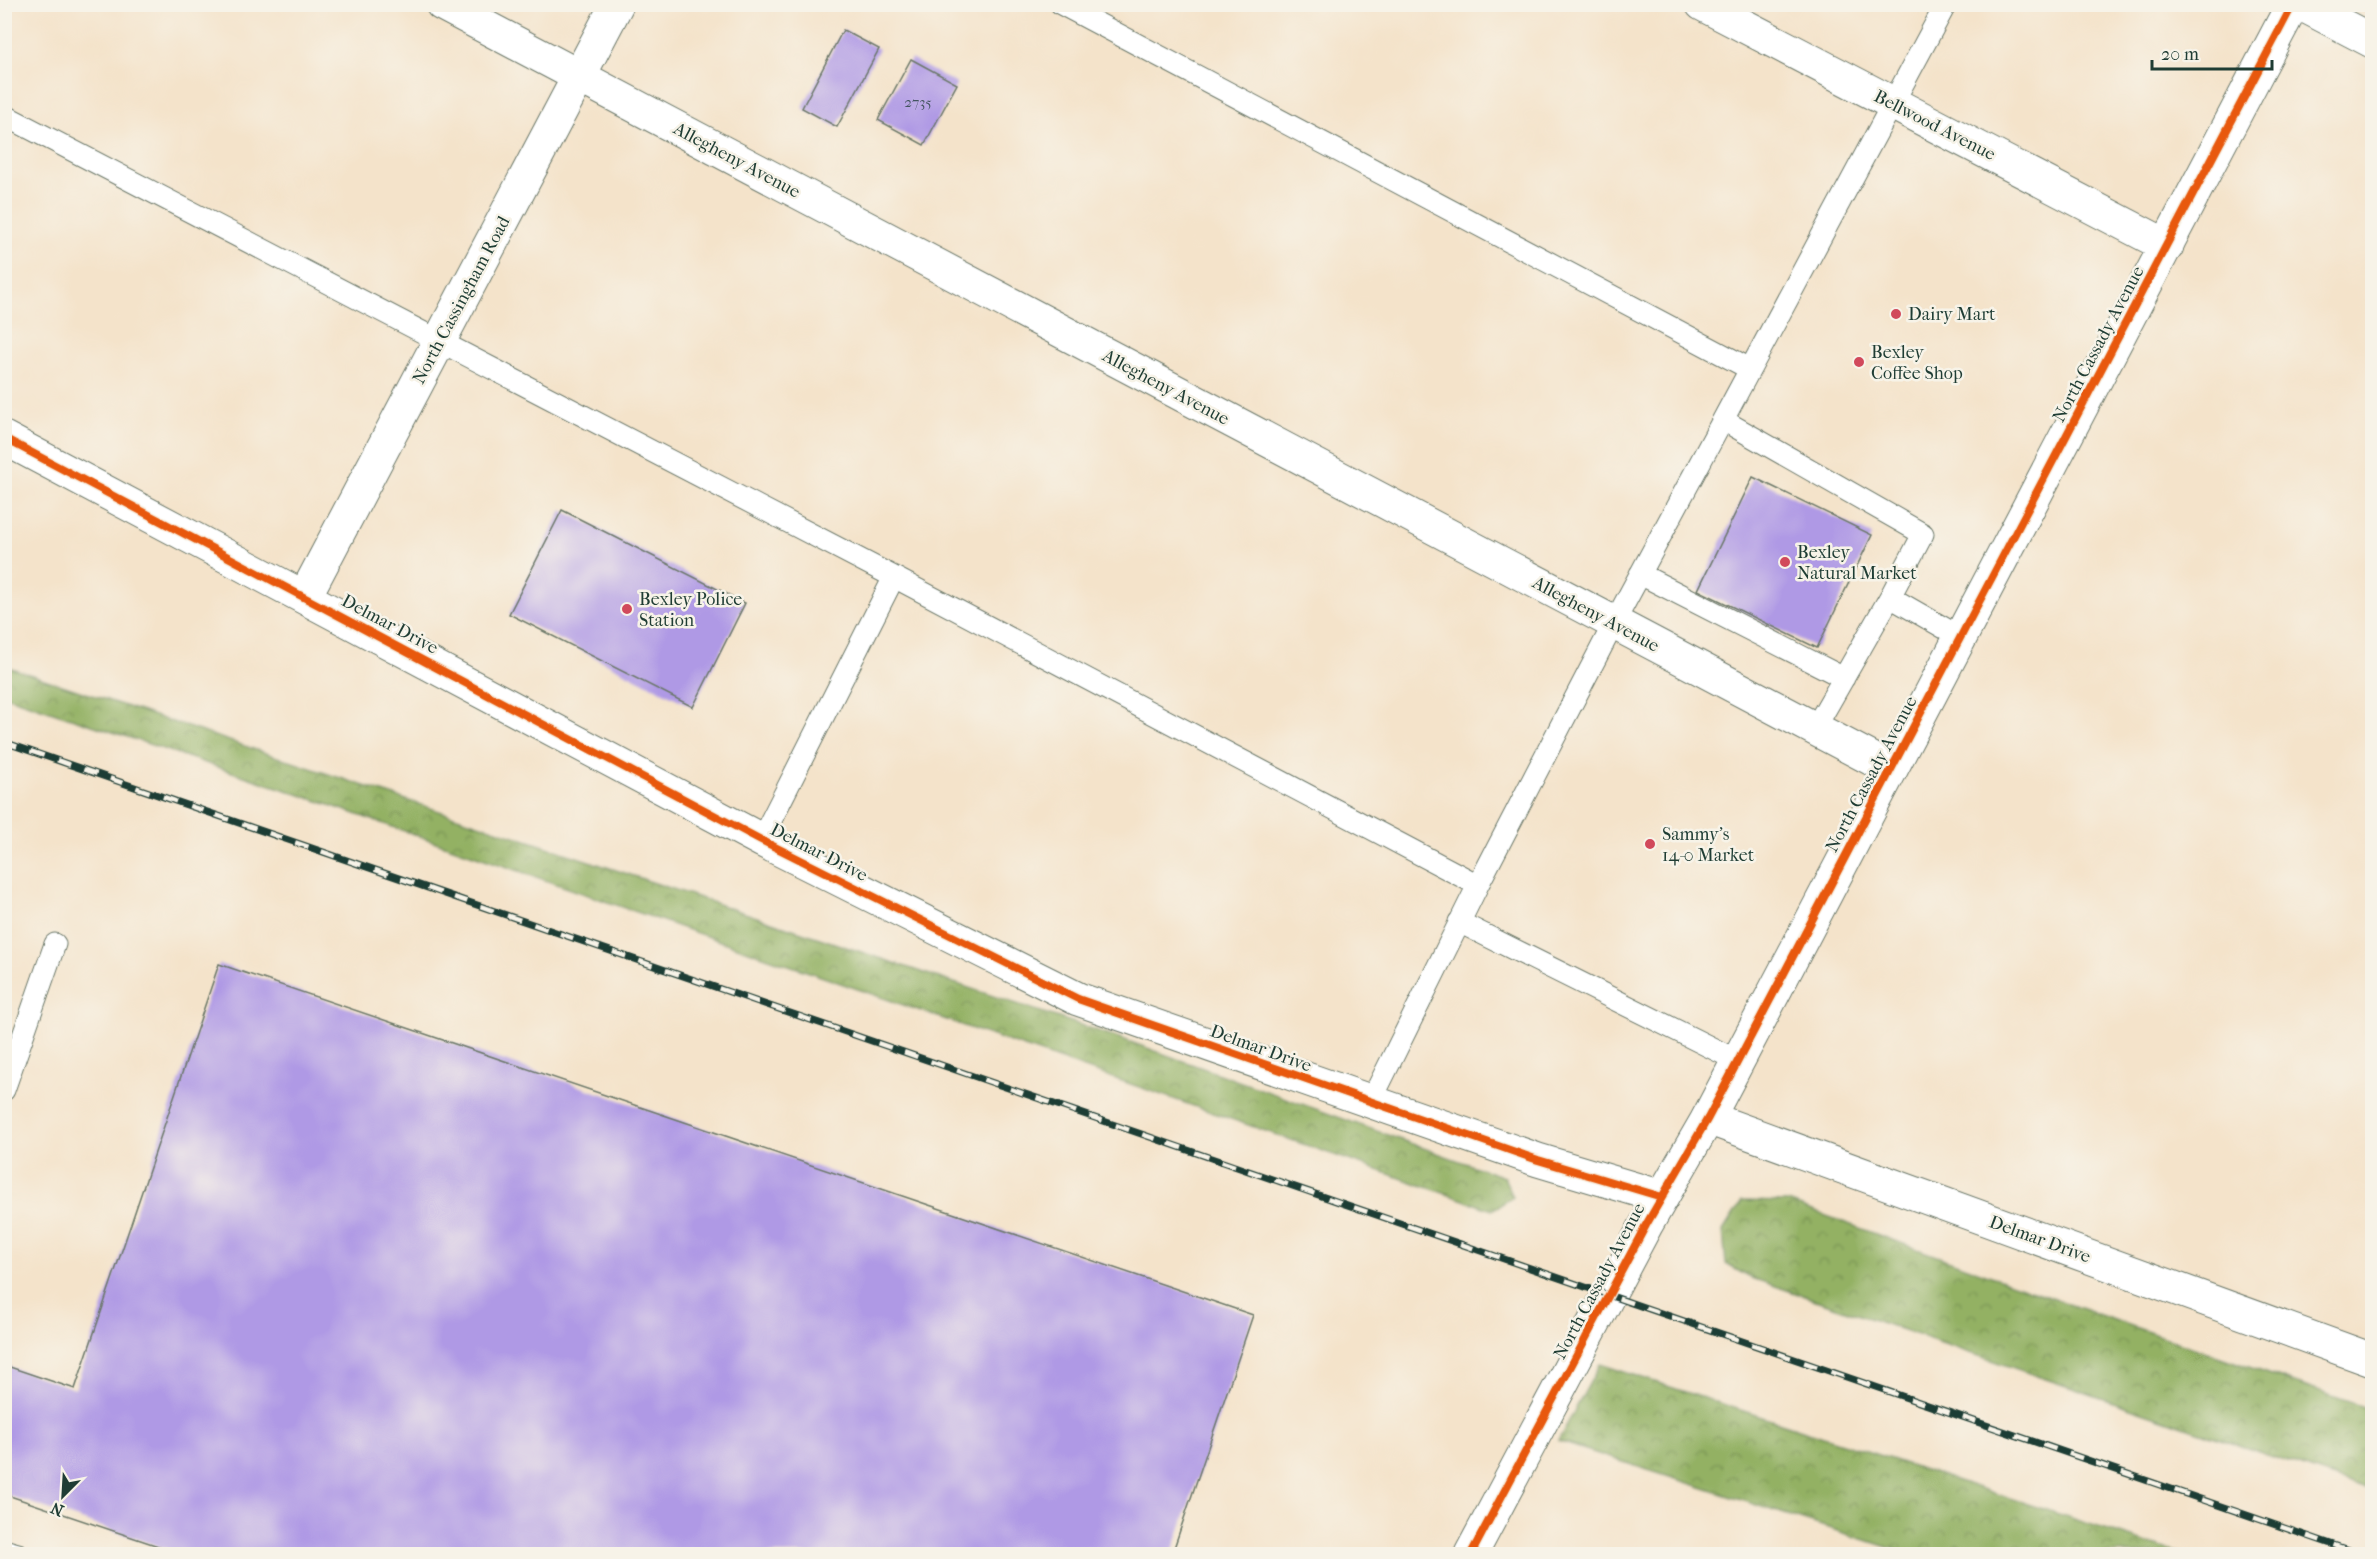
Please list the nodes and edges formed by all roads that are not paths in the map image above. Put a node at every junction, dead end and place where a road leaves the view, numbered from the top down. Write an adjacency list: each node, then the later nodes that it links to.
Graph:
1 (442, 4): 9 (street, Allegheny Avenue)
2 (617, 4): 9 (street, North Cassingham Road)
3 (1061, 4): 14 (lane)
4 (1702, 4): 10 (street, Bellwood Avenue)
5 (1946, 4): 10 (lane)
6 (2293, 4): 12 (street, North Cassady Avenue)
7 (2301, 4): 8 (street)
8 (2373, 41)
9 (579, 77): 13 (street, North Cassingham Road); 21 (street, Allegheny Avenue)
10 (1893, 104): 12 (street, Bellwood Avenue); 14 (lane)
11 (4, 116): 13 (lane)
12 (2167, 246): 22 (street, North Cassady Avenue)
13 (440, 341): 18 (lane); 19 (street, North Cassingham Road)
14 (1750, 369): 15 (lane)
15 (1723, 420): 17 (lane); 20 (lane)
16 (4, 438): 19 (street, Delmar Drive)
17 (1640, 574): 21 (lane); 23 (lane)
18 (894, 578): 26 (lane); 27 (lane)
19 (305, 596): 26 (street, Delmar Drive)
20 (1890, 597): 22 (lane); 23 (lane)
21 (1614, 623): 24 (street, Allegheny Avenue); 27 (lane)
22 (1960, 637): 25 (street, North Cassady Avenue)
23 (1844, 678): 24 (lane)
24 (1815, 729): 25 (street, Allegheny Avenue)
25 (1891, 769): 30 (street, North Cassady Avenue)
26 (761, 840): 32 (street, Delmar Drive)
27 (1478, 885): 28 (lane)
28 (1460, 922): 30 (lane); 32 (lane)
29 (55, 944): 31 (lane)
30 (1738, 1061): 33 (street, North Cassady Avenue)
31 (4, 1090)
32 (1370, 1103): 34 (street, Delmar Drive)
33 (1708, 1118): 34 (street, North Cassady Avenue); 35 (street, Delmar Drive)
34 (1662, 1197): 38 (street, North Cassady Avenue)
35 (2373, 1360)
36 (4, 1550): 37 (lane)
37 (18, 1554)
38 (1471, 1554)

